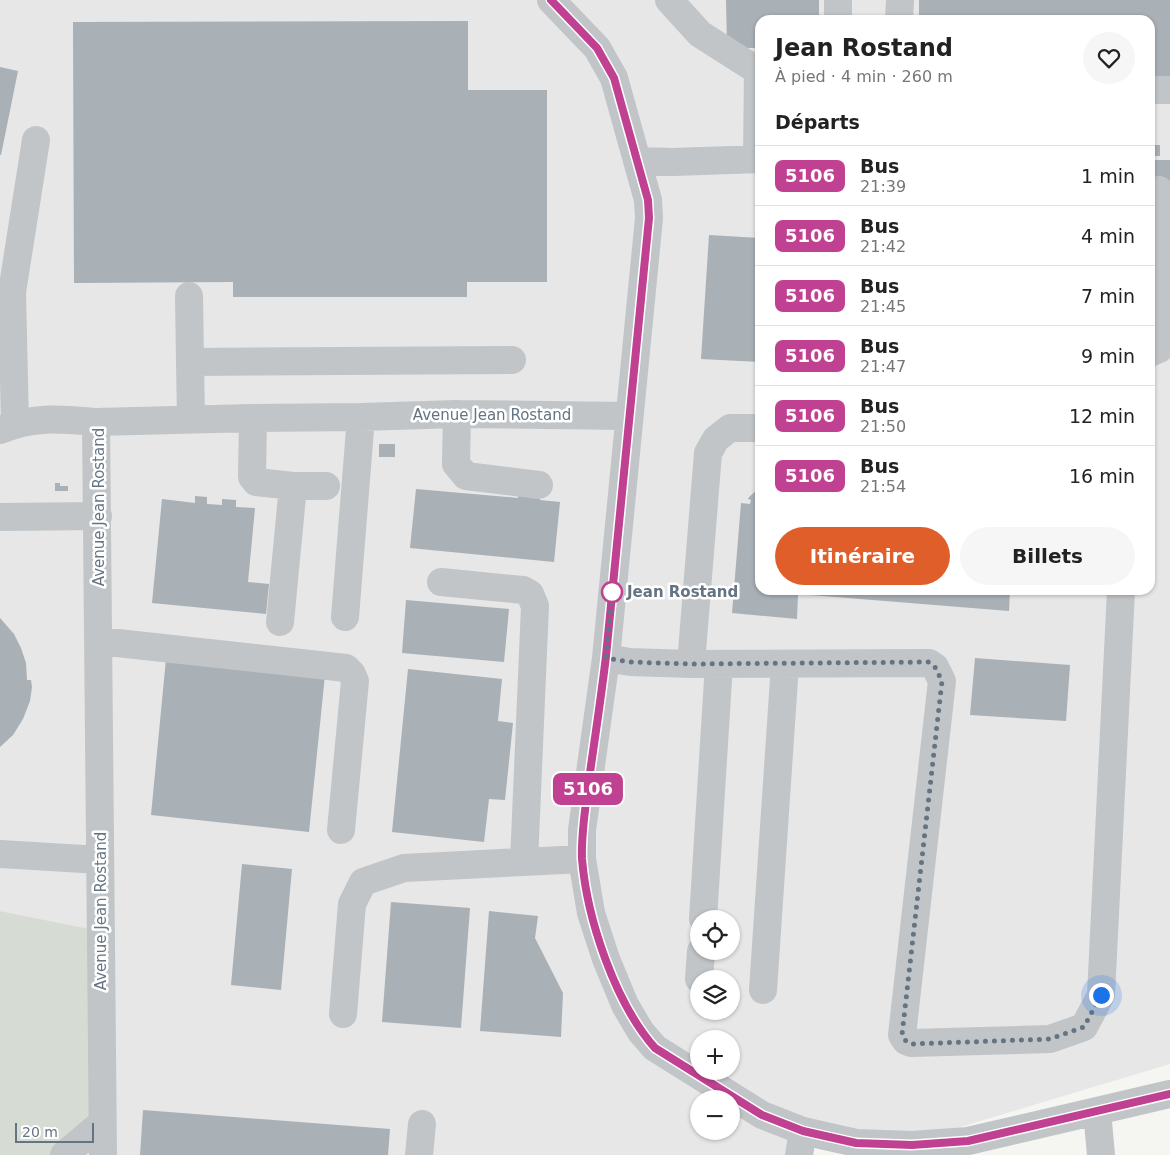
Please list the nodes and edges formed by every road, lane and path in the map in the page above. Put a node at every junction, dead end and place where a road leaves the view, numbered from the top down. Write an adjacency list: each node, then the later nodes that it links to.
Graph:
1 (551, 0): 12 (street)
2 (669, 0): 7 (street)
3 (838, 0): 5 (street)
4 (900, 0): 6 (street)
5 (838, 15)
6 (899, 15)
7 (755, 68)
8 (1155, 90): 9 (street)
9 (1170, 90)
10 (36, 140): 25 (street)
11 (755, 159): 12 (street)
12 (638, 161): 20 (street)
13 (1159, 190): 14 (street)
14 (1156, 249): 16 (street)
15 (189, 296): 18 (street)
16 (1155, 351)
17 (512, 360): 18 (street)
18 (190, 362): 23 (street)
19 (457, 414): 20 (street, Avenue Jean Rostand); 21 (street, Avenue Jean Rostand); 27 (street)
20 (628, 416): 37 (street)
21 (361, 417): 22 (street, Avenue Jean Rostand); 34 (street)
22 (253, 418): 23 (street, Avenue Jean Rostand); 28 (street)
23 (191, 419): 24 (street, Avenue Jean Rostand)
24 (96, 422): 25 (street); 30 (street, Avenue Jean Rostand)
25 (8, 427)
26 (755, 428): 38 (street)
27 (539, 485)
28 (293, 486): 29 (street); 35 (street)
29 (326, 486)
30 (98, 516): 31 (street); 36 (street, Avenue Jean Rostand)
31 (0, 517)
32 (442, 582): 45 (street)
33 (1121, 595): 40 (street)
34 (345, 617)
35 (280, 622)
36 (99, 642): 41 (street); 44 (street, Avenue Jean Rostand)
37 (606, 658): 38 (street); 43 (street)
38 (690, 664): 39 (street)
39 (718, 664): 40 (street); 46 (street)
40 (785, 664): 47 (street)
41 (341, 830)
42 (0, 854): 44 (street)
43 (582, 859): 45 (street); 53 (street)
44 (100, 860): 51 (street, Avenue Jean Rostand)
45 (524, 862): 48 (street)
46 (704, 910)
47 (763, 990)
48 (344, 1014)
49 (1170, 1094): 50 (street)
50 (1097, 1111): 53 (street); 57 (street)
51 (102, 1123): 54 (street); 55 (street, Avenue Jean Rostand)
52 (422, 1124): 56 (street)
53 (801, 1143)
54 (64, 1155)
55 (103, 1155)
56 (419, 1155)
57 (1102, 1155)

